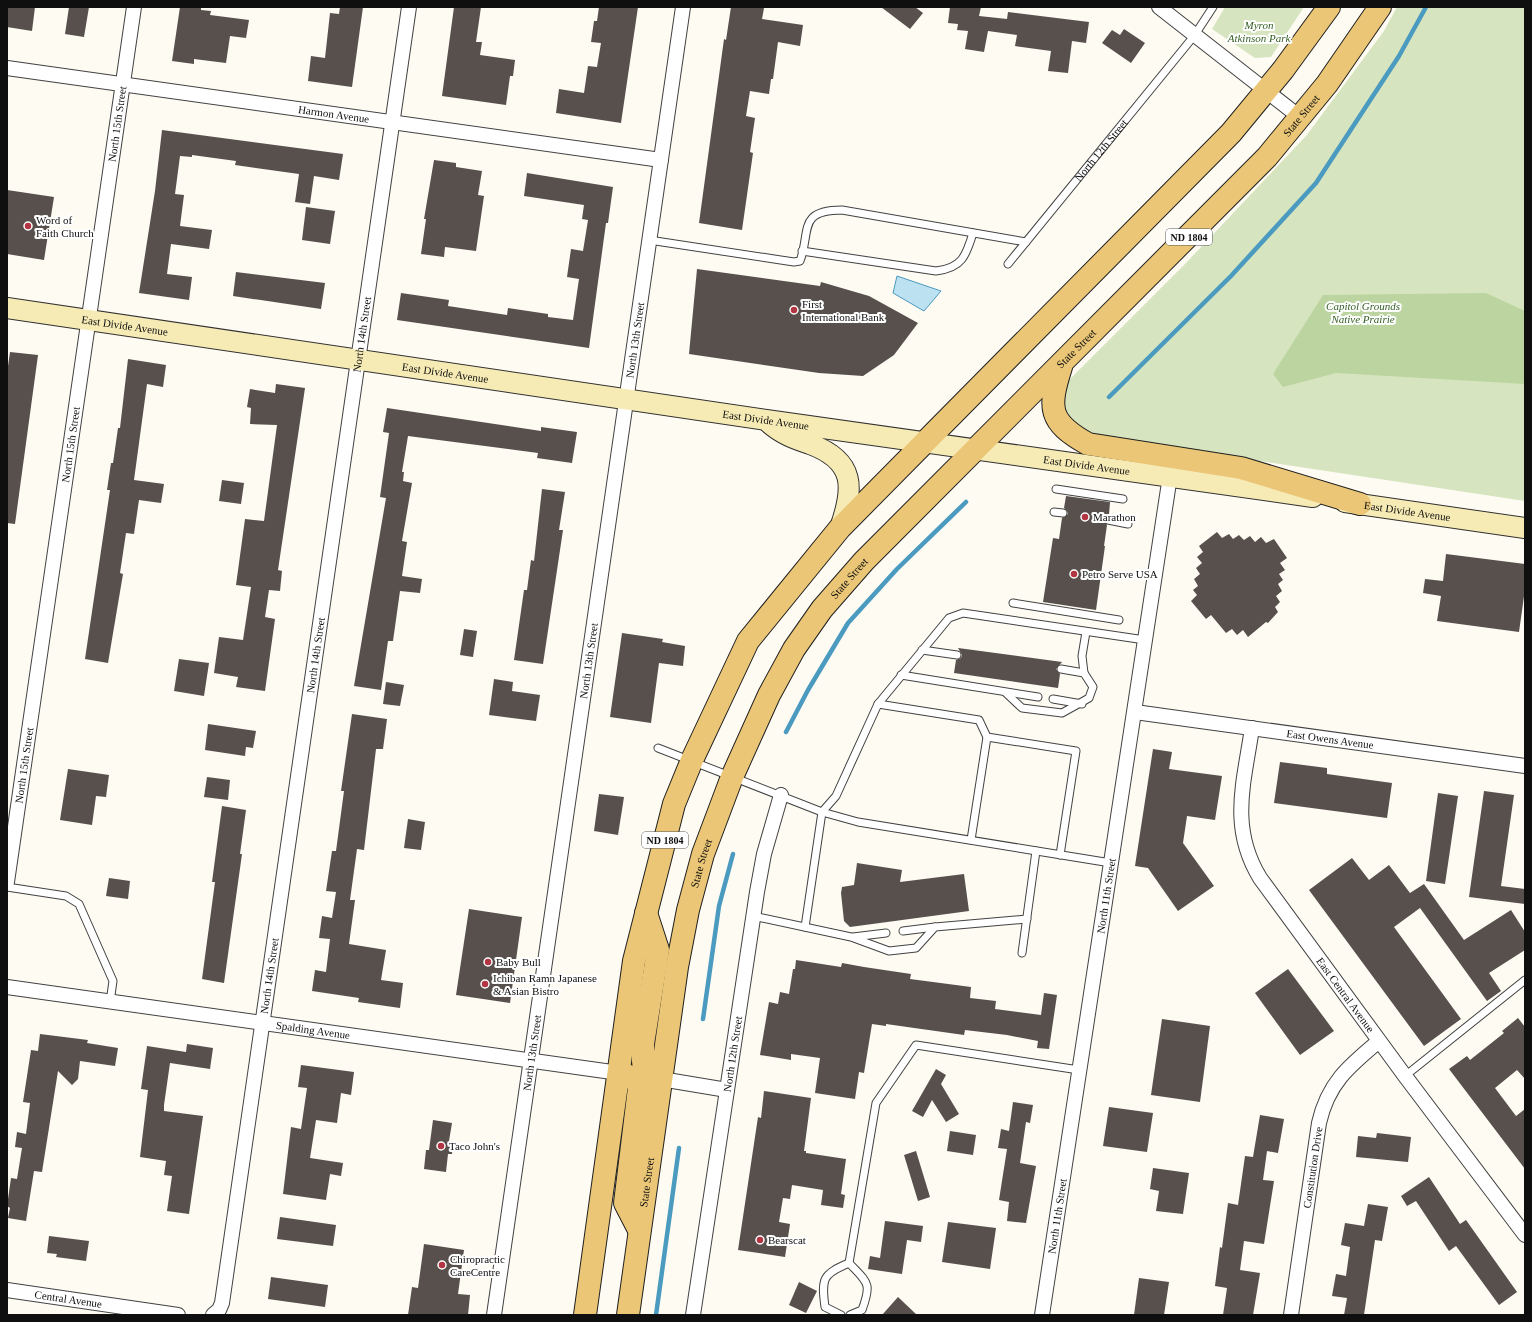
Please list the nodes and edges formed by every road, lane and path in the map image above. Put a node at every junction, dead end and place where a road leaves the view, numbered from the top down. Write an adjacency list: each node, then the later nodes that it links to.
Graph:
1 (134, 7): 10 (street, North 15th Street)
2 (409, 7): 13 (street, North 14th Street)
3 (683, 7): 14 (street, North 13th Street)
4 (1159, 7): 8 (street)
5 (1213, 7): 8 (lane, North 12th Street)
6 (1328, 7): 11 (main road, ND 1804)
7 (1380, 7): 12 (main road, State Street / ND 1804)
8 (1194, 36): 11 (street); 17 (lane, North 12th Street)
9 (7, 68): 10 (street, Harmon Avenue)
10 (123, 84): 13 (street, Harmon Avenue); 21 (street, North 15th Street)
11 (1267, 91): 12 (street); 26 (main road, ND 1804)
12 (1301, 118): 23 (main road, State Street / ND 1804)
13 (392, 122): 14 (street, Harmon Avenue); 22 (street, North 14th Street)
14 (661, 160): 16 (street, North 13th Street)
15 (973, 233): 17 (lane); 18 (lane); 18 (lane)
16 (649, 240): 18 (lane); 24 (street, North 13th Street)
17 (1026, 242): 19 (lane, North 12th Street)
18 (802, 251)
19 (1008, 264)
20 (7, 308): 21 (street, East Divide Avenue)
21 (89, 320): 22 (street, East Divide Avenue); 65 (street, North 15th Street)
22 (357, 359): 24 (street, East Divide Avenue); 79 (street, North 14th Street)
23 (1062, 364): 27 (main road, State Street / ND 1804); 31 (main road)
24 (627, 399): 25 (street, East Divide Avenue); 81 (street, North 13th Street)
25 (766, 420): 26 (street, East Divide Avenue); 36 (street)
26 (925, 442): 27 (street, East Divide Avenue); 36 (main road, ND 1804)
27 (977, 449): 28 (street, East Divide Avenue); 58 (main road, State Street / ND 1804)
28 (1170, 476): 31 (street, East Divide Avenue); 41 (street, North 11th Street)
29 (1056, 489): 30 (lane)
30 (1123, 499)
31 (1360, 504): 37 (street, East Divide Avenue)
32 (1054, 512): 33 (lane)
33 (1063, 514)
34 (1108, 520): 35 (lane)
35 (1128, 524)
36 (840, 528): 56 (main road, ND 1804)
37 (1525, 528)
38 (1013, 603): 39 (lane)
39 (1119, 620)
40 (1086, 632): 41 (lane); 42 (lane); 45 (lane)
41 (1145, 640): 52 (street, North 11th Street)
42 (922, 650): 43 (lane); 46 (lane)
43 (957, 655)
44 (1061, 669): 45 (lane)
45 (1084, 673): 51 (lane)
46 (901, 675): 47 (lane); 50 (lane)
47 (1006, 692): 48 (lane); 51 (lane)
48 (1038, 697)
49 (1053, 699): 51 (lane)
50 (878, 704): 54 (lane); 60 (lane)
51 (1082, 704)
52 (1135, 712): 53 (street, East Owens Avenue); 64 (street, North 11th Street)
53 (1252, 728): 57 (street, East Owens Avenue); 80 (street, East Central Avenue)
54 (987, 737): 61 (lane); 63 (lane)
55 (658, 748): 56 (lane)
56 (692, 760): 58 (lane); 67 (main road, ND 1804)
57 (1525, 766)
58 (732, 777): 59 (lane); 85 (main road, State Street / ND 1804)
59 (781, 795): 60 (lane); 68 (street, North 12th Street)
60 (822, 812): 61 (lane); 70 (lane)
61 (971, 840): 62 (lane)
62 (1036, 851): 63 (lane); 69 (lane)
63 (1060, 855): 64 (lane)
64 (1111, 863): 82 (street, North 11th Street)
65 (7, 882)
66 (7, 888): 78 (lane)
67 (646, 913): 83 (main road, ND 1804); 85 (main road)
68 (753, 916): 70 (lane); 86 (street, North 12th Street)
69 (1027, 919): 71 (lane); 75 (lane)
70 (805, 927): 74 (lane)
71 (935, 927): 72 (lane); 74 (lane)
72 (903, 931)
73 (886, 933): 74 (lane)
74 (851, 937)
75 (1022, 953)
76 (1525, 980): 84 (lane)
77 (7, 987): 78 (street, Spalding Avenue)
78 (110, 1002): 79 (street, Spalding Avenue)
79 (262, 1024): 81 (street, Spalding Avenue); 92 (street, North 14th Street)
80 (1379, 1041): 84 (street, East Central Avenue); 100 (street, Constitution Drive)
81 (530, 1062): 83 (street, Spalding Avenue); 93 (street, North 13th Street)
82 (1079, 1070): 89 (lane); 99 (street, North 11th Street)
83 (619, 1073): 87 (main road); 94 (main road, ND 1804)
84 (1405, 1076): 88 (street, East Central Avenue)
85 (661, 1079): 86 (street); 87 (main road, State Street / ND 1804)
86 (727, 1090): 96 (street, North 12th Street)
87 (639, 1230): 95 (main road, State Street / ND 1804)
88 (1525, 1235)
89 (849, 1263): 97 (lane); 98 (lane)
90 (7, 1290): 91 (street, Central Avenue)
91 (178, 1315)
92 (213, 1315)
93 (494, 1315)
94 (584, 1315)
95 (628, 1315)
96 (693, 1315)
97 (841, 1315)
98 (850, 1315)
99 (1042, 1315)
100 (1291, 1315)

